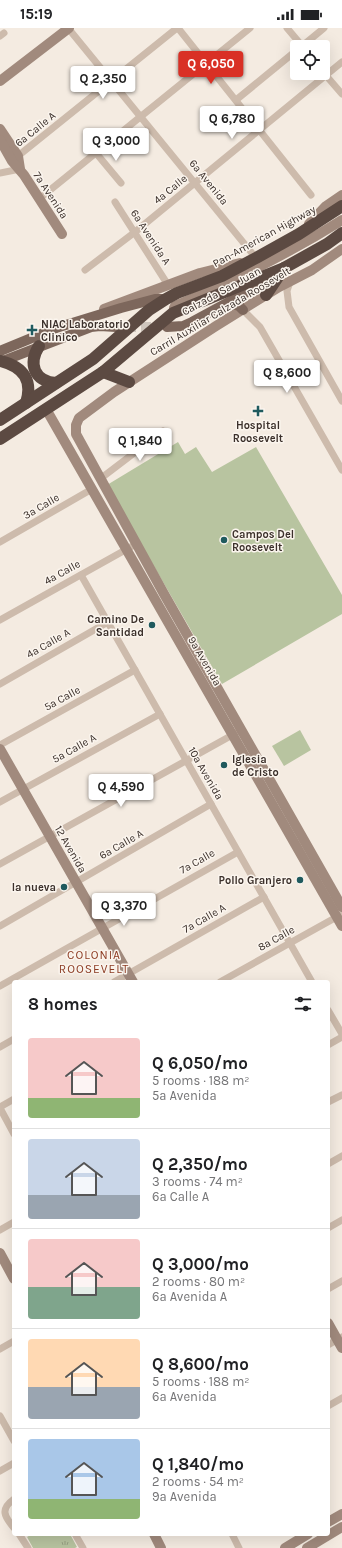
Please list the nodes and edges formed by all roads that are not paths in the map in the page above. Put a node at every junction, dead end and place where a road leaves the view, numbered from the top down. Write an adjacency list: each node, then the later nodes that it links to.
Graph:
1 (68, 28): 14 (main road); 15 (street, 6a Avenida)
2 (178, 28): 10 (street); 15 (street, 6a Calle A)
3 (250, 28): 10 (street)
4 (287, 28): 6 (street)
5 (324, 28): 7 (street)
6 (295, 40)
7 (310, 40)
8 (290, 57): 17 (street)
9 (342, 62): 11 (street, 4a Calle)
10 (206, 64): 17 (street); 18 (street)
11 (330, 70)
12 (318, 80): 20 (street, 4a Calle)
13 (330, 80): 16 (street)
14 (0, 81)
15 (111, 81): 18 (street, 6a Avenida); 23 (street, 6a Calle A)
16 (342, 94)
17 (236, 100): 20 (street)
18 (140, 117): 22 (street); 27 (street, 6a Avenida)
19 (0, 129): 23 (main road, 7a Avenida)
20 (260, 130): 27 (street, 4a Calle); 28 (street)
21 (0, 140): 24 (main road, 7a Avenida)
22 (96, 153): 26 (street); 30 (street)
23 (18, 156): 24 (main road, 7a Avenida)
24 (20, 169): 25 (street); 30 (main road, 7a Avenida)
25 (0, 173)
26 (121, 183)
27 (194, 183): 34 (street, 4a Calle); 39 (street, 6a Avenida)
28 (311, 195)
29 (342, 195): 37 (main road)
30 (39, 199): 36 (main road, 7a Avenida)
31 (115, 202): 34 (street, 6a Avenida A)
32 (342, 206): 37 (highway, Pan-American Highway)
33 (342, 220): 42 (main road)
34 (135, 232): 41 (street, 4a Calle); 44 (street, 6a Avenida A)
35 (342, 233): 40 (highway)
36 (62, 234)
37 (299, 234): 39 (highway, Pan-American Highway)
38 (342, 249): 43 (main road, Carril Auxiliar Calzada Roosevelt)
39 (256, 258): 44 (main road); 46 (highway, Pan-American Highway)
40 (284, 268): 45 (highway); 47 (main road, Calzada San Juan); 49 (highway)
41 (84, 270)
42 (228, 282): 46 (main road); 49 (main road)
43 (290, 282): 45 (main road, Carril Auxiliar Calzada Roosevelt); 58 (street)
44 (168, 285): 52 (main road)
45 (266, 295): 48 (main road, Carril Auxiliar Calzada Roosevelt)
46 (161, 302): 52 (main road, Calzada San Juan); 57 (highway, Pan-American Highway)
47 (229, 303): 48 (main road); 51 (main road, Calzada San Juan)
48 (243, 310): 56 (main road, Carril Auxiliar Calzada Roosevelt); 65 (street)
49 (173, 313): 55 (highway)
50 (116, 327): 53 (main road)
51 (166, 327)
52 (56, 328): 54 (main road, Calzada San Juan)
53 (39, 346): 54 (main road); 57 (highway)
54 (0, 358): 59 (highway)
55 (103, 372): 56 (highway); 60 (highway)
56 (129, 382): 62 (main road, Carril Auxiliar Calzada Roosevelt)
57 (56, 383): 59 (highway, Pan-American Highway)
58 (342, 401)
59 (26, 403): 61 (highway, Pan-American Highway)
60 (46, 409): 64 (highway); 67 (main road, 9a Avenida)
61 (0, 420)
62 (76, 425): 66 (main road, 9a Avenida)
63 (163, 431): 66 (street)
64 (0, 439)
65 (342, 470)
66 (100, 478): 69 (main road, 9a Avenida)
67 (92, 489): 68 (street, 3a Calle); 70 (main road, 9a Avenida)
68 (0, 542)
69 (136, 544): 70 (street, 4a Calle); 77 (main road, 9a Avenida)
70 (126, 549): 71 (street, 4a Calle); 77 (main road, 9a Avenida)
71 (81, 575): 72 (street, 4a Calle); 73 (street, 10a Avenida)
72 (0, 620)
73 (108, 622): 74 (street, 10a Avenida); 75 (street, 4a Calle A)
74 (135, 670): 76 (street, 10a Avenida); 78 (street, 5a Calle)
75 (0, 684)
76 (160, 714): 80 (street, 10a Avenida); 81 (street, 5a Calle A)
77 (237, 732): 80 (street); 89 (main road, 9a Avenida); 90 (main road, 9a Avenida)
78 (0, 745)
79 (0, 748): 81 (main road, 12 Avenida)
80 (186, 760): 83 (street, 10a Avenida); 84 (street)
81 (23, 788): 82 (street, 5a Calle A); 84 (main road, 12 Avenida)
82 (0, 802)
83 (211, 804): 85 (street, 10a Avenida); 87 (street, 6a Calle A)
84 (50, 836): 86 (street); 87 (main road, 12 Avenida)
85 (238, 852): 88 (street, 10a Avenida); 92 (street, 7a Calle)
86 (0, 864)
87 (76, 882): 91 (street, 6a Calle A); 92 (main road, 12 Avenida)
88 (264, 897): 93 (street, 10a Avenida); 94 (street, 7a Calle A)
89 (342, 907)
90 (340, 919): 93 (street, 8a Calle)
91 (0, 926)
92 (102, 928): 94 (main road, 12 Avenida); 97 (street, 7a Calle)
93 (290, 943): 95 (street, 8a Calle); 96 (street, 10a Avenida)
94 (131, 978)
95 (224, 980)
96 (311, 980)
97 (0, 986)
98 (330, 1014): 99 (street)
99 (342, 1036): 101 (street)
100 (12, 1040): 102 (street)
101 (330, 1044)
102 (0, 1047)
103 (342, 1095): 105 (street)
104 (12, 1100): 106 (street)
105 (330, 1101)
106 (0, 1108): 107 (street)
107 (12, 1130)
108 (342, 1156): 109 (street)
109 (330, 1163)
110 (342, 1220): 112 (street)
111 (12, 1223): 113 (street)
112 (330, 1227)
113 (0, 1230)
114 (0, 1254): 115 (main road)
115 (12, 1275)
116 (342, 1281): 117 (street)
117 (330, 1288)
118 (330, 1326): 120 (main road)
119 (12, 1342): 122 (street)
120 (340, 1342): 121 (street)
121 (330, 1344)
122 (0, 1348)
123 (342, 1398): 124 (street)
124 (330, 1405)
125 (0, 1416): 126 (street)
126 (12, 1437)
127 (12, 1464): 128 (street)
128 (0, 1471)
129 (12, 1501): 132 (street)
130 (342, 1514): 131 (main road)
131 (330, 1521)
132 (12, 1525)
133 (342, 1527): 134 (main road)
134 (330, 1534)
135 (20, 1536): 141 (street)
136 (76, 1536): 142 (street)
137 (155, 1536): 143 (main road)
138 (233, 1536): 144 (street)
139 (305, 1536): 145 (main road)
140 (327, 1536): 146 (main road)
141 (28, 1548)
142 (83, 1548)
143 (162, 1548)
144 (239, 1548)
145 (284, 1548)
146 (307, 1548)

